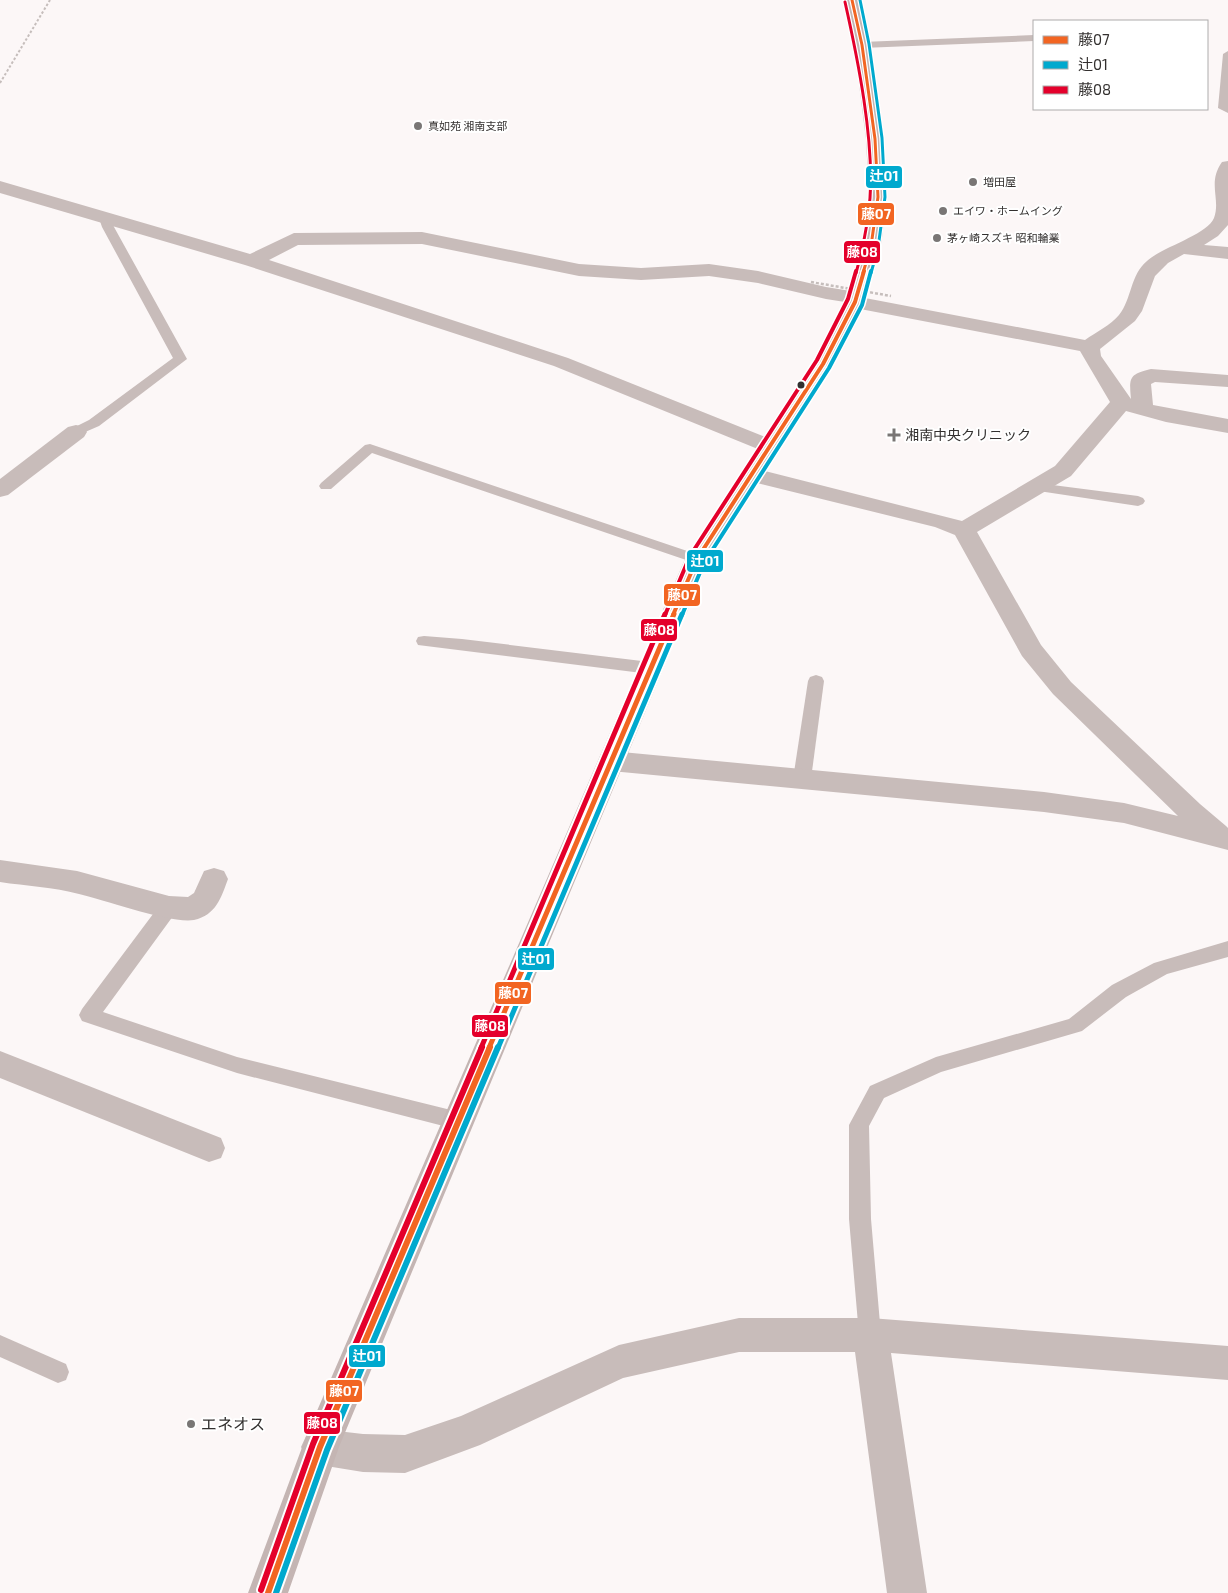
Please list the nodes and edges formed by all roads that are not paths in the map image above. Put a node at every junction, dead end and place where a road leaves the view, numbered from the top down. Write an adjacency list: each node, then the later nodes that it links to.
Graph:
1 (852, 0): 3 (highway)
2 (1033, 38): 3 (lane)
3 (862, 45): 12 (highway)
4 (1228, 54): 5 (lane)
5 (1228, 110)
6 (1228, 166): 9 (street)
7 (0, 187): 8 (street)
8 (105, 218): 11 (street); 17 (lane)
9 (1180, 248): 10 (street); 13 (street)
10 (1228, 253)
11 (252, 261): 12 (street); 18 (street)
12 (855, 300): 13 (street); 18 (highway)
13 (1089, 347): 15 (street)
14 (1228, 381): 15 (street)
15 (1132, 406): 16 (street); 21 (street)
16 (1228, 426)
17 (76, 432): 22 (street)
18 (770, 447): 19 (highway)
19 (753, 475): 24 (street); 25 (highway)
20 (326, 486): 25 (lane)
21 (1037, 487): 23 (lane); 24 (street)
22 (0, 490)
23 (1138, 501)
24 (964, 530): 31 (street)
25 (697, 559): 27 (highway)
26 (424, 641): 27 (lane)
27 (650, 668): 29 (highway)
28 (816, 680): 30 (lane)
29 (611, 761): 30 (street); 37 (highway)
30 (802, 779): 31 (street)
31 (1223, 837)
32 (0, 871): 34 (street)
33 (214, 879): 34 (street)
34 (169, 906): 37 (lane)
35 (1228, 949): 39 (lane)
36 (0, 1064): 38 (street)
37 (459, 1121): 43 (highway)
38 (209, 1148)
39 (870, 1335): 41 (street); 43 (street); 45 (street)
40 (0, 1346): 42 (lane)
41 (1228, 1363)
42 (58, 1372)
43 (320, 1447): 44 (highway)
44 (268, 1593)
45 (907, 1593)

